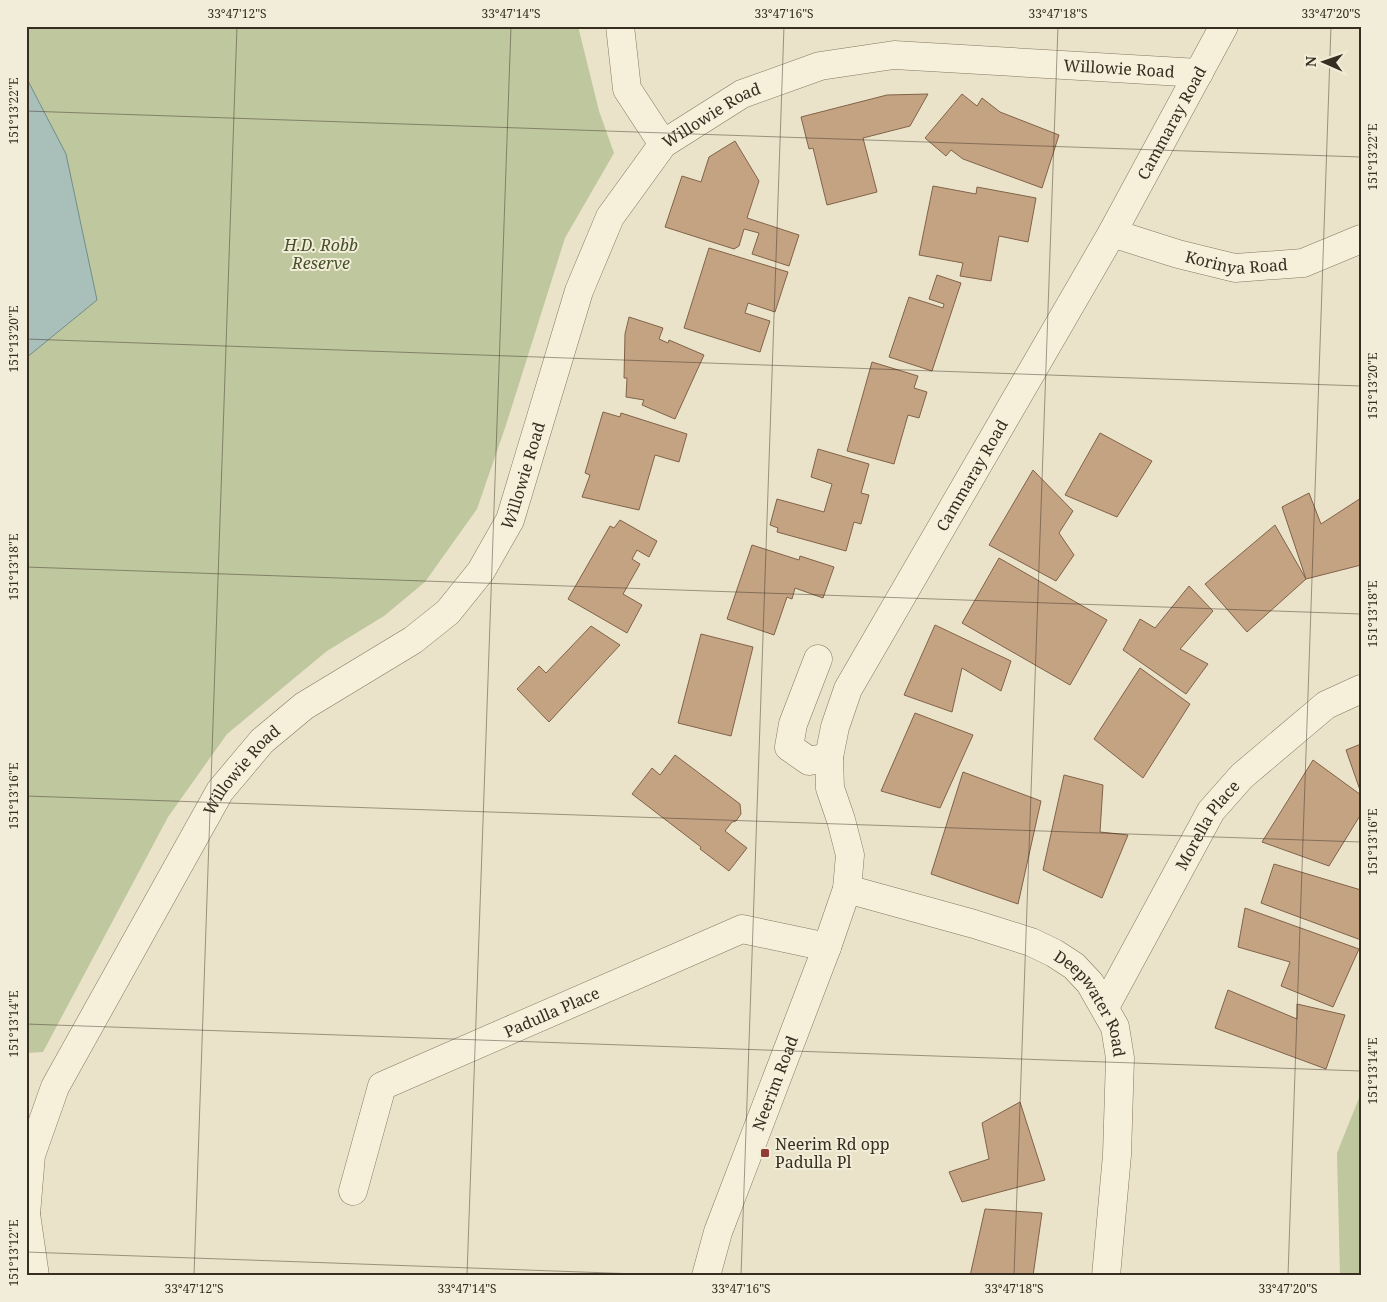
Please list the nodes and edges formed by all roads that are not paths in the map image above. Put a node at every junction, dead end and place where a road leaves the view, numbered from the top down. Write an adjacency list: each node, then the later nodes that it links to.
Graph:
1 (620, 26): 4 (street)
2 (1224, 26): 3 (street, Cammaray Road)
3 (1199, 73): 4 (street, Willowie Road); 5 (street, Cammaray Road)
4 (663, 144): 14 (street, Willowie Road)
5 (1112, 233): 6 (street, Korinya Road); 9 (street, Cammaray Road)
6 (1361, 239)
7 (818, 659): 9 (street)
8 (1361, 689): 12 (street, Morella Place)
9 (829, 757): 10 (street, Cammaray Road)
10 (847, 889): 11 (street, Cammaray Road); 12 (street, Deepwater Road)
11 (827, 948): 13 (street, Padulla Place); 16 (street, Neerim Road)
12 (1105, 1007): 17 (street, Deepwater Road)
13 (354, 1191)
14 (26, 1214): 15 (street, Willowie Road)
15 (35, 1276)
16 (706, 1276)
17 (1106, 1276)

